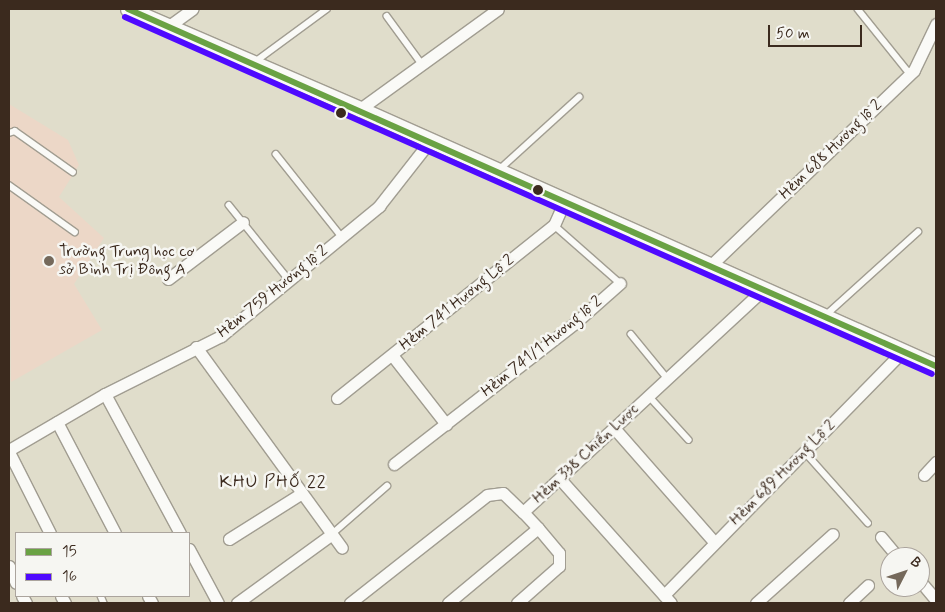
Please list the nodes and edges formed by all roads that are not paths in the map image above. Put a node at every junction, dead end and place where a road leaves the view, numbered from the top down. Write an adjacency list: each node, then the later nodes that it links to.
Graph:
1 (128, 9): 8 (main road)
2 (192, 9): 8 (street)
3 (327, 9): 9 (lane)
4 (498, 9): 10 (street)
5 (858, 9): 11 (lane)
6 (387, 16): 10 (lane)
7 (936, 24): 11 (street, Hẻm 688 Hương lộ 2)
8 (169, 26): 9 (main road)
9 (255, 62): 13 (main road)
10 (422, 64): 13 (street)
11 (910, 74): 27 (street, Hẻm 688 Hương lộ 2)
12 (579, 97): 17 (lane)
13 (360, 108): 15 (main road)
14 (9, 134): 18 (lane)
15 (430, 141): 17 (main road); 26 (street, Hẻm 759 Hương lộ 2)
16 (276, 154): 26 (lane)
17 (498, 171): 20 (main road)
18 (73, 172)
19 (9, 185): 24 (lane)
20 (565, 200): 23 (street, Hẻm 741 Hương Lộ 2); 27 (main road)
21 (229, 205): 22 (lane)
22 (243, 222): 28 (street); 29 (lane)
23 (554, 225): 30 (lane, Hẻm 741/1 Hương lộ 2); 36 (street, Hẻm 741 Hương Lộ 2)
24 (75, 232)
25 (918, 232): 32 (lane)
26 (342, 236): 29 (street, Hẻm 759 Hương lộ 2)
27 (711, 265): 31 (main road)
28 (168, 279)
29 (289, 280): 34 (street, Hẻm 759 Hương lộ 2)
30 (620, 283): 43 (street, Hẻm 741/1 Hương lộ 2)
31 (764, 289): 32 (main road); 38 (street, Hẻm 338 Chiến Lược)
32 (824, 316): 35 (main road)
33 (631, 334): 38 (lane)
34 (196, 347): 39 (street, Hẻm 759 Hương lộ 2); 53 (street)
35 (903, 351): 37 (main road); 47 (street, Hẻm 689 Hương Lộ 2)
36 (392, 355): 41 (street, Hẻm 741 Hương Lộ 2); 43 (street)
37 (936, 366)
38 (668, 379): 40 (street, Hẻm 338 Chiến Lược)
39 (105, 394): 42 (street, Hẻm 759 Hương lộ 2); 59 (street)
40 (649, 396): 44 (street, Hẻm 338 Chiến Lược); 45 (lane)
41 (337, 398)
42 (57, 422): 46 (street, Hẻm 759 Hương lộ 2); 58 (street)
43 (446, 424): 49 (street, Hẻm 741/1 Hương lộ 2)
44 (614, 428): 51 (street, Hẻm 338 Chiến Lược); 64 (street)
45 (689, 440)
46 (9, 451): 57 (street)
47 (805, 452): 55 (lane); 64 (street, Hẻm 689 Hương Lộ 2)
48 (936, 462): 50 (street)
49 (394, 464)
50 (924, 474)
51 (560, 479): 54 (street, Hẻm 338 Chiến Lược); 71 (street)
52 (387, 486): 60 (lane)
53 (302, 493): 60 (street); 63 (street)
54 (523, 512): 56 (street); 74 (street, Hẻm 338 Chiến Lược)
55 (868, 523)
56 (538, 528): 75 (street); 76 (street)
57 (50, 532)
58 (114, 532)
59 (179, 532)
60 (332, 534): 66 (street); 73 (street)
61 (833, 534): 77 (street)
62 (881, 537): 65 (street)
63 (229, 539)
64 (714, 542): 71 (street, Hẻm 689 Hương Lộ 2)
65 (890, 547)
66 (342, 548)
67 (190, 551): 72 (street)
68 (9, 566): 69 (street)
69 (15, 581)
70 (868, 584): 78 (street)
71 (667, 599)
72 (218, 603)
73 (237, 603)
74 (350, 603)
75 (448, 603)
76 (517, 603)
77 (756, 603)
78 (849, 603)

